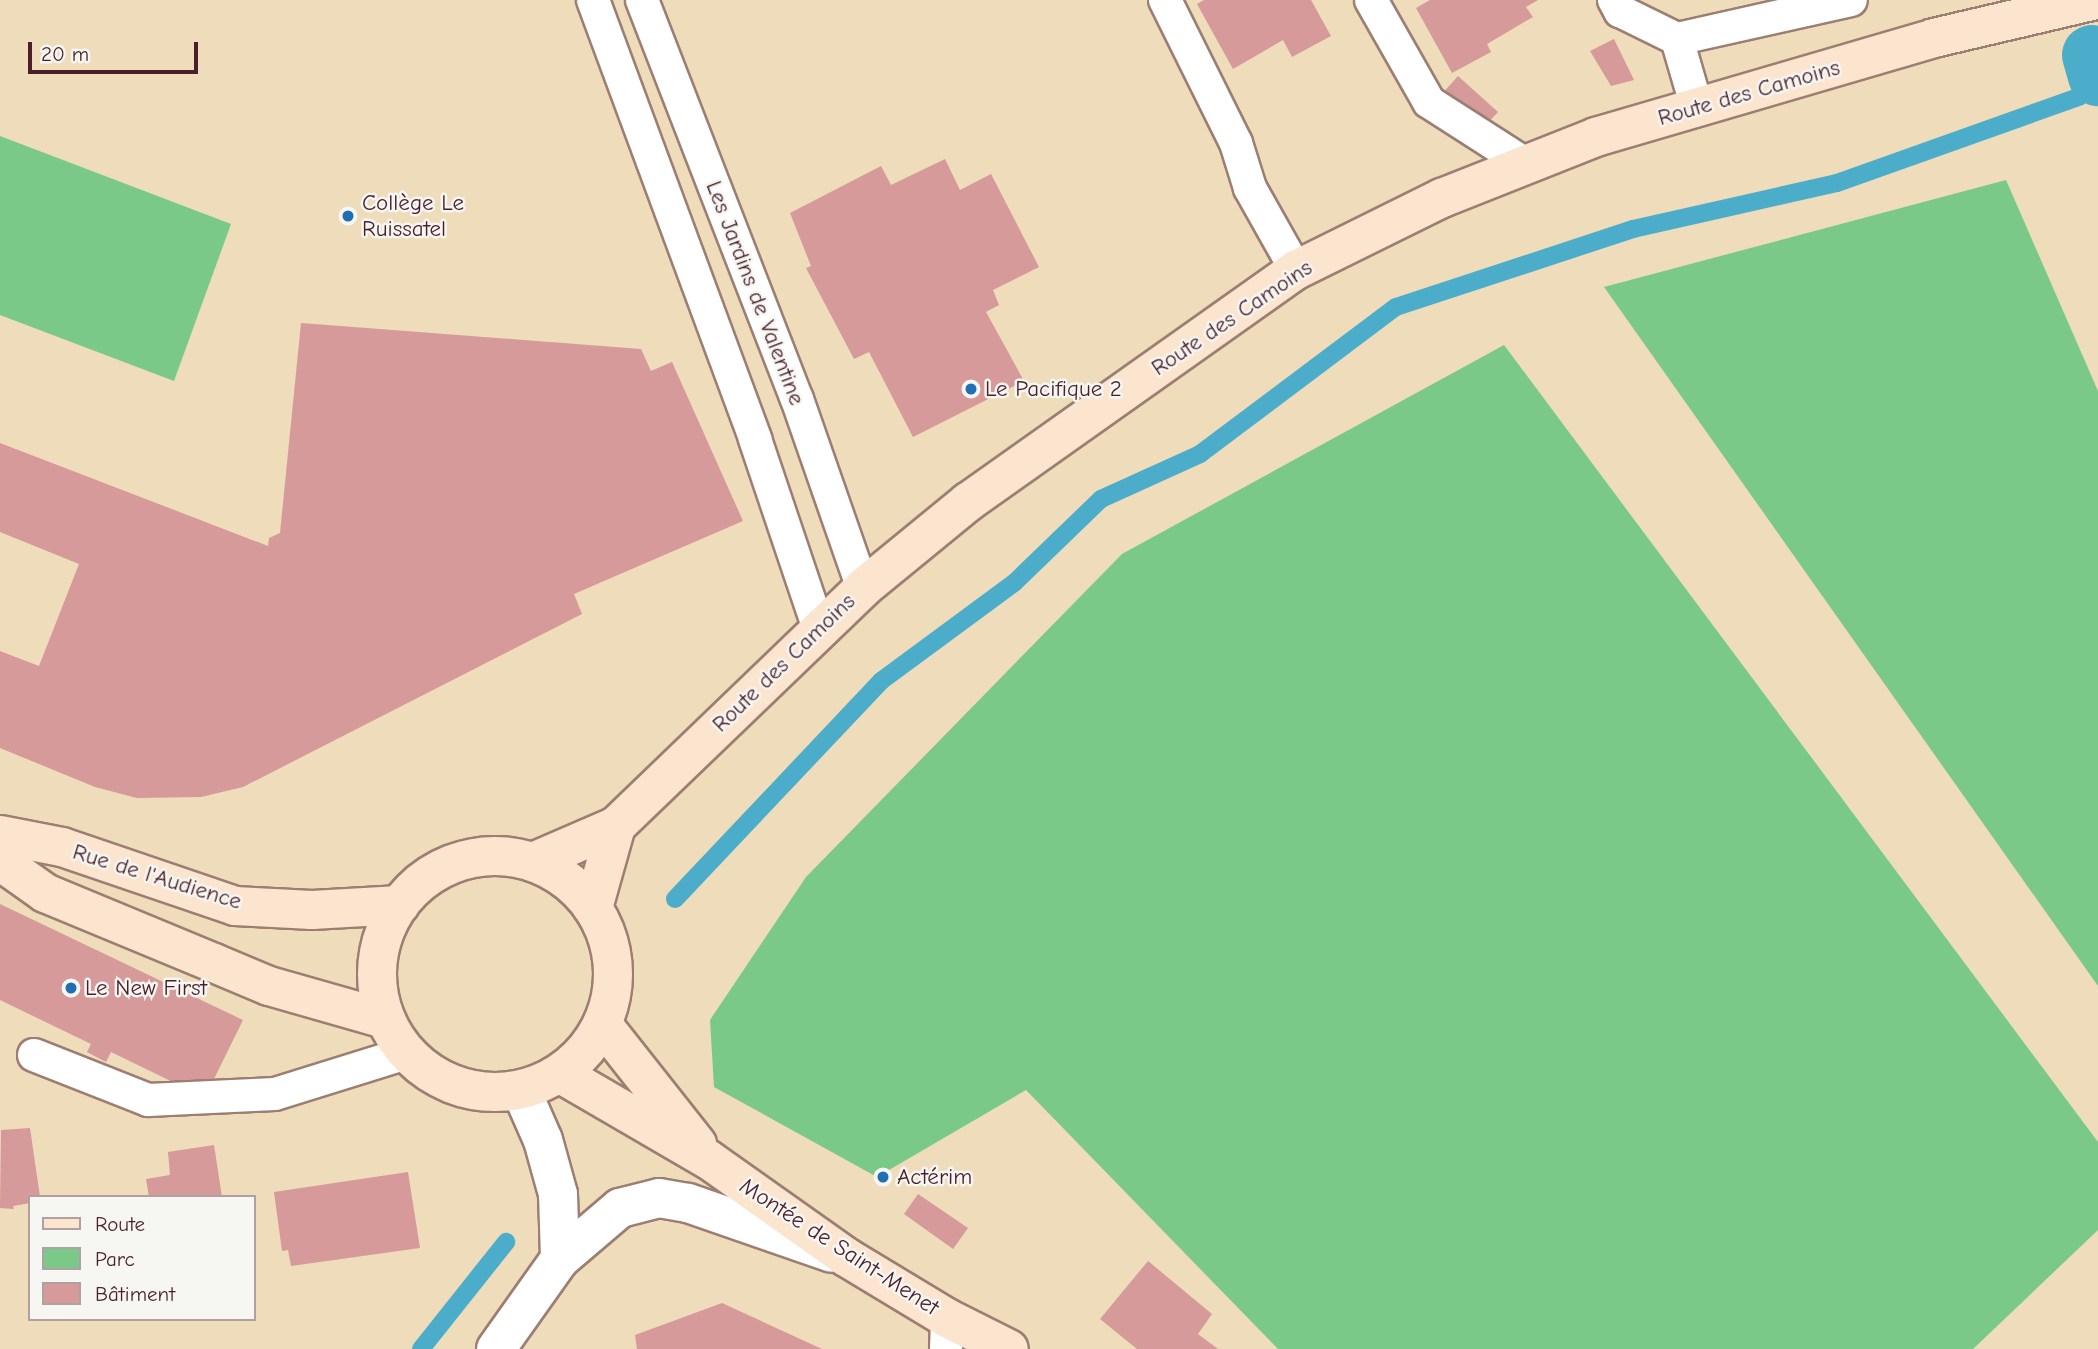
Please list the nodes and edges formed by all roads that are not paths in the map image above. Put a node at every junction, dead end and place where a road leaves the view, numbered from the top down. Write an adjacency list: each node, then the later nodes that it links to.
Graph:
1 (593, 0): 13 (lane)
2 (642, 0): 12 (lane, Les Jardins de Valentine)
3 (1165, 0): 11 (lane)
4 (1371, 0): 10 (lane)
5 (1614, 0): 8 (lane)
6 (1851, 0): 8 (lane)
7 (2096, 0): 9 (main road, Route des Camoins)
8 (1677, 38): 9 (lane)
9 (1697, 108): 10 (main road, Route des Camoins)
10 (1527, 164): 11 (main road, Route des Camoins)
11 (1296, 270): 12 (main road, Route des Camoins)
12 (863, 588): 13 (main road, Route des Camoins)
13 (819, 629): 14 (main road, Route des Camoins)
14 (616, 826): 17 (main road, Route des Camoins); 19 (main road)
15 (0, 835): 18 (main road, Rue de l'Audience)
16 (0, 861): 20 (main road)
17 (533, 862): 18 (main road); 19 (main road)
18 (400, 905): 20 (main road)
19 (593, 908): 21 (main road)
20 (385, 1018): 22 (main road)
21 (603, 1025): 24 (main road); 26 (main road, Montée de Saint-Menet)
22 (407, 1053): 23 (lane); 25 (main road)
23 (34, 1055)
24 (561, 1074): 25 (main road); 26 (main road, Montée de Saint-Menet)
25 (521, 1090): 28 (street)
26 (709, 1160): 27 (main road, Montée de Saint-Menet)
27 (846, 1257): 28 (street); 29 (main road, Montée de Saint-Menet)
28 (560, 1259): 30 (street)
29 (946, 1333): 31 (main road, Montée de Saint-Menet)
30 (503, 1346)
31 (1009, 1349)

